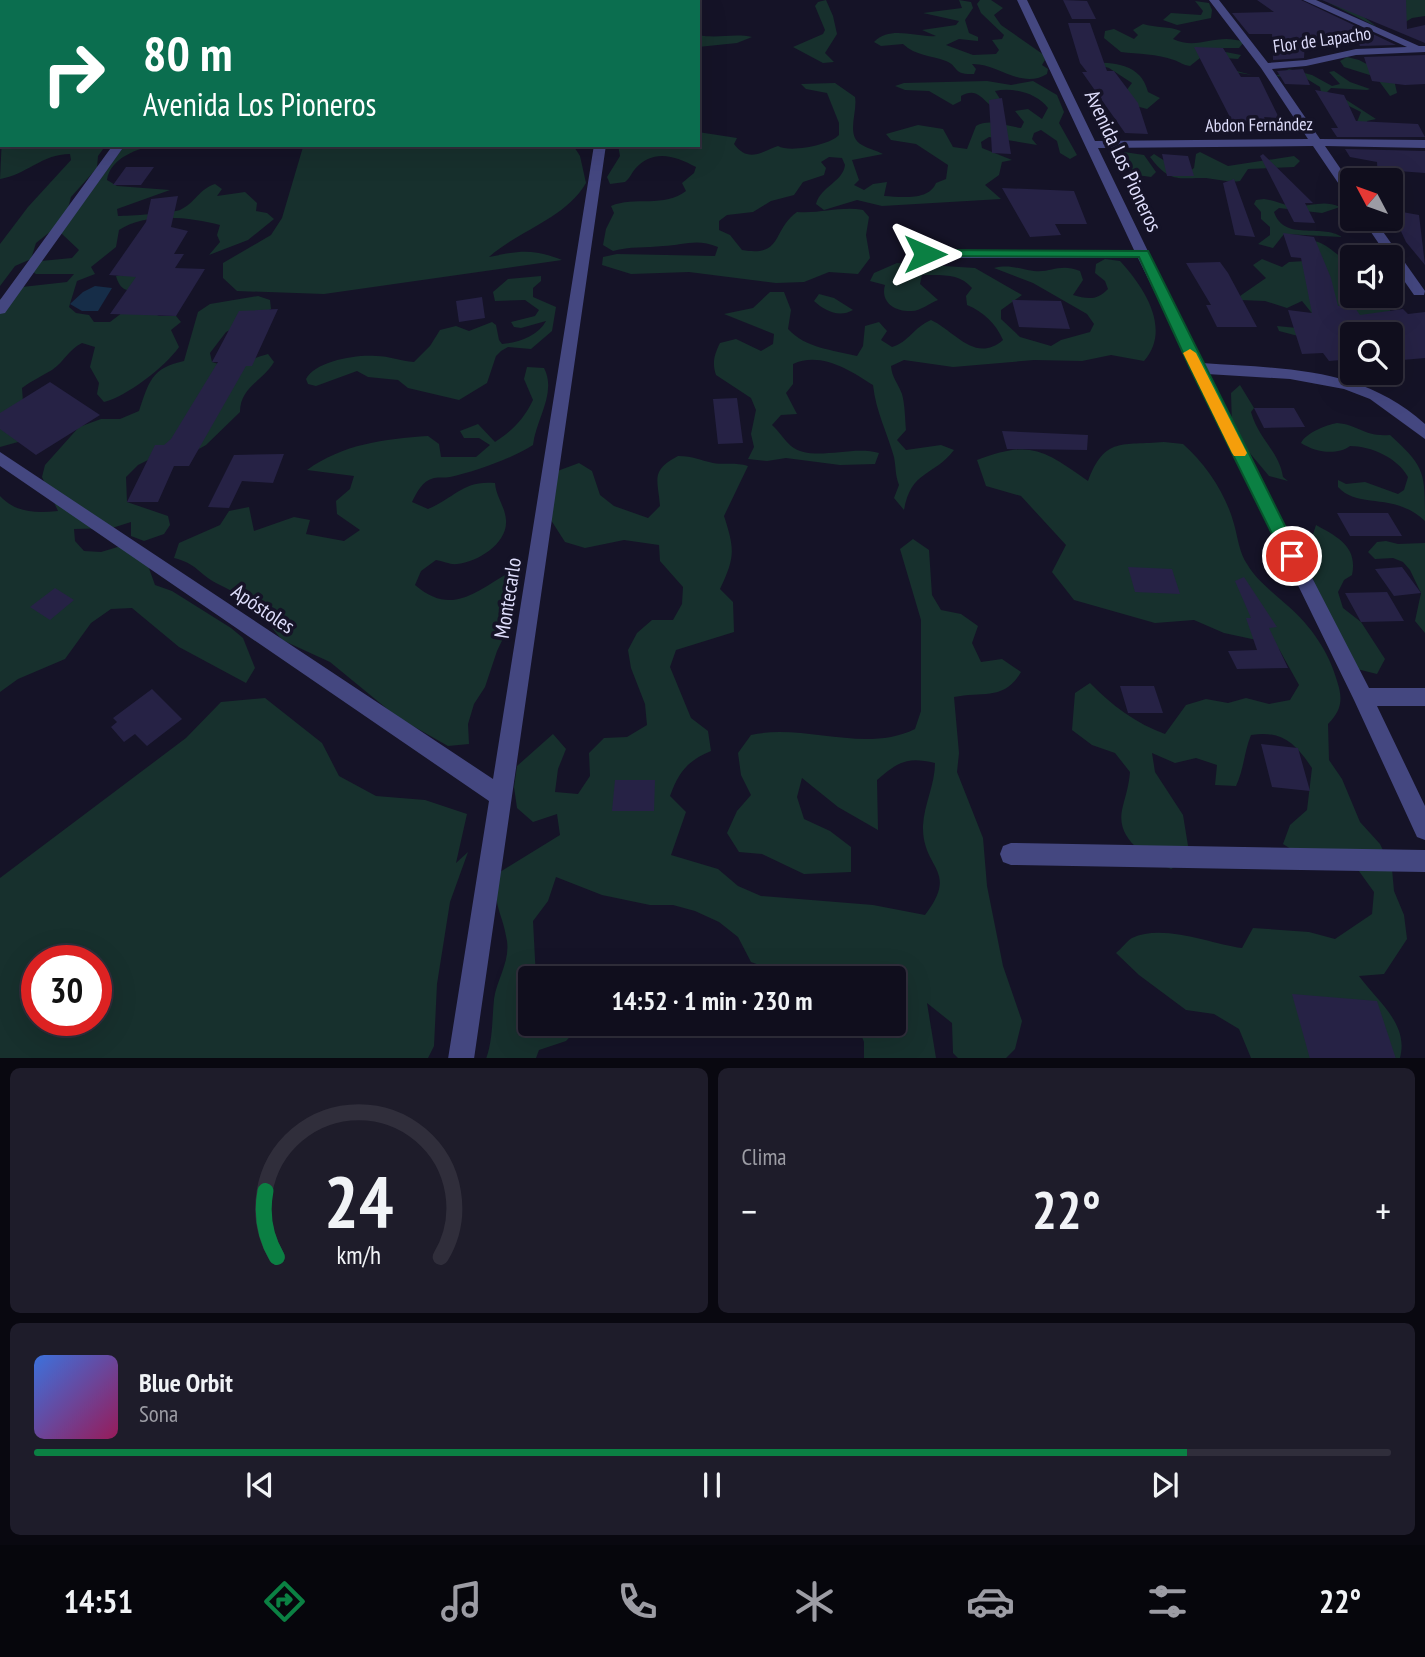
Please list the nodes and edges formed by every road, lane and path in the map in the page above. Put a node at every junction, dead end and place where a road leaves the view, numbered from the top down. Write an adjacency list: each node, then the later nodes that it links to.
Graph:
1 (1022, 0): 8 (street, Avenida Los Pioneros)
2 (1214, 0): 5 (street)
3 (1308, 0): 4 (street)
4 (1424, 50): 5 (street, Flor de Lapacho)
5 (1265, 66): 6 (street)
6 (1315, 142): 7 (street, Abdon Fernández); 8 (street, Abdon Fernández); 11 (street)
7 (1425, 144)
8 (1093, 145): 14 (street, Avenida Los Pioneros)
9 (118, 147): 16 (street)
10 (600, 147): 22 (street, Montecarlo)
11 (1340, 178)
12 (1376, 231): 15 (street)
13 (925, 254): 14 (street)
14 (1144, 254): 17 (street, Avenida Los Pioneros)
15 (1419, 292)
16 (0, 310)
17 (1197, 368): 18 (street); 20 (street, Avenida Los Pioneros)
18 (1425, 433)
19 (0, 458): 22 (street, Apóstoles)
20 (1363, 697): 21 (street); 23 (street, Avenida Los Pioneros)
21 (1425, 697)
22 (501, 797): 26 (street, Montecarlo)
23 (1425, 830)
24 (1012, 854): 25 (street)
25 (1425, 860)
26 (461, 1058)

